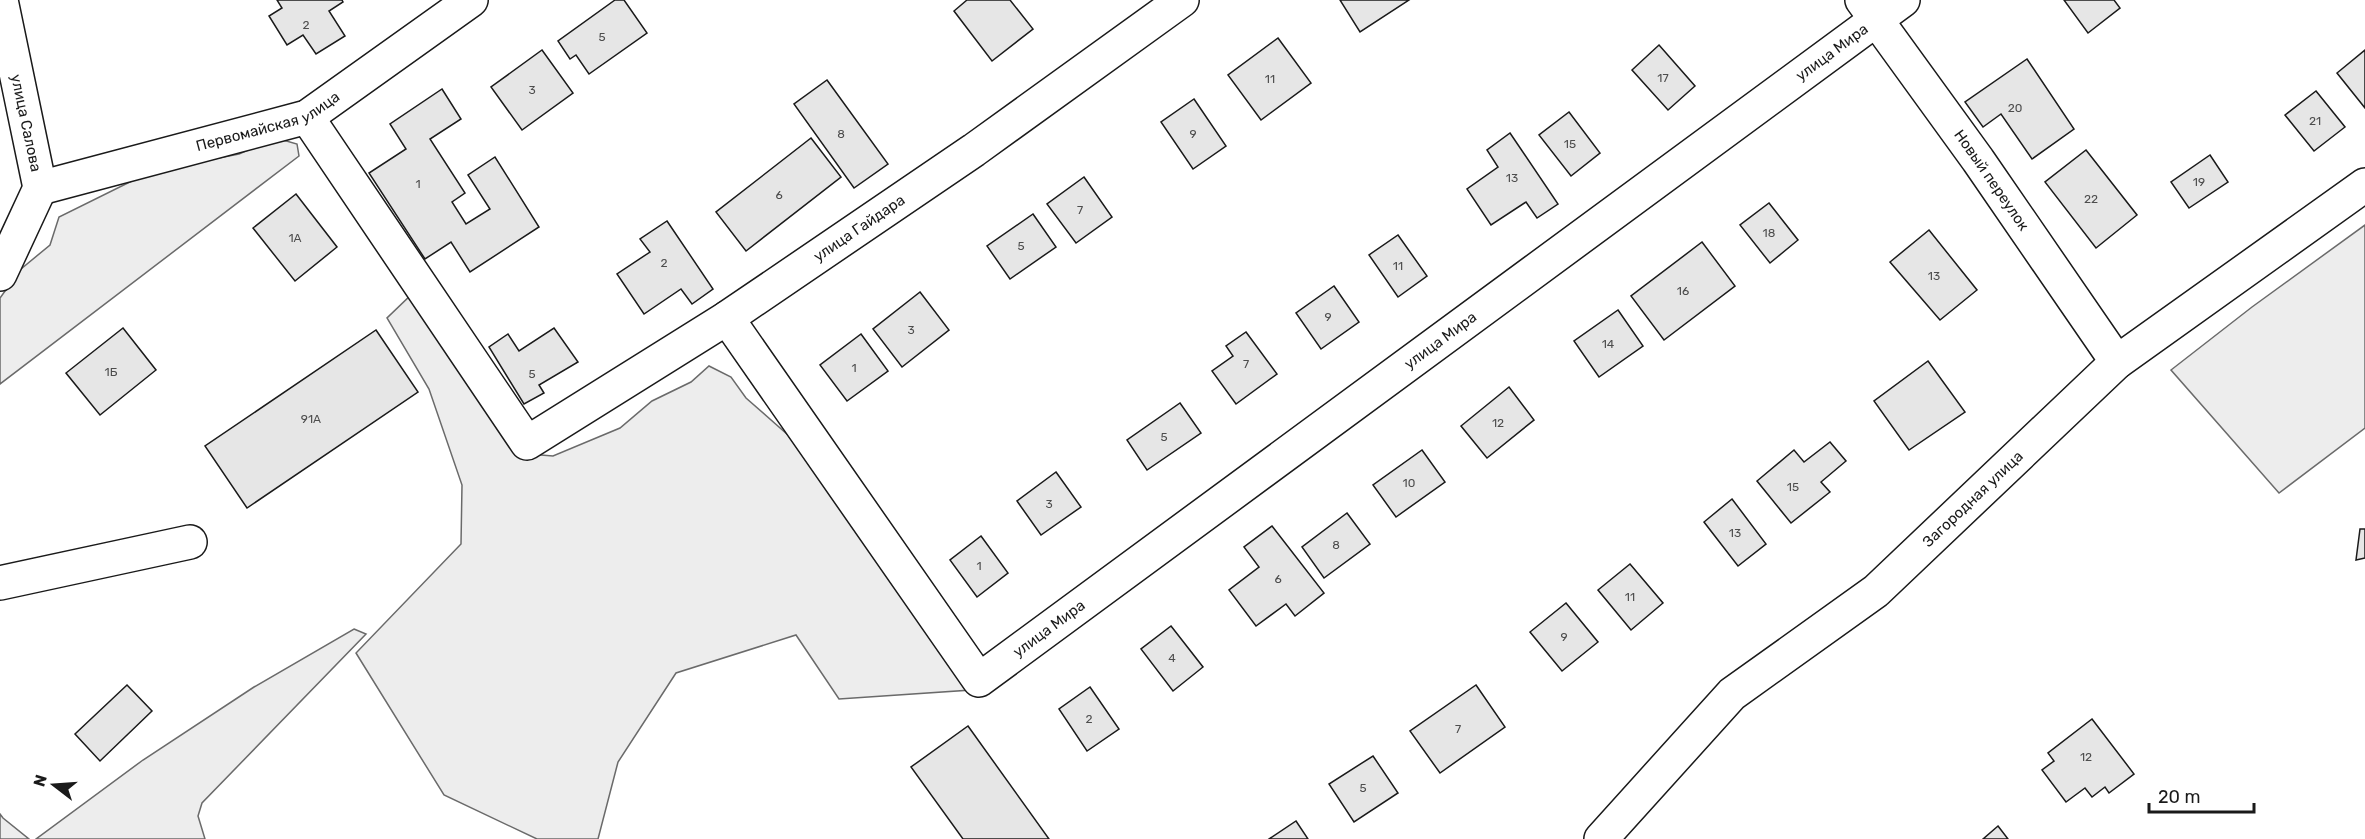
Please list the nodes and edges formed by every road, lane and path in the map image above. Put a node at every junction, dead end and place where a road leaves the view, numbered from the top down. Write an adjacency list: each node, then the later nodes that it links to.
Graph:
1 (1, 0): 8 (street, улица Салова)
2 (471, 0): 6 (street, Первомайская улица)
3 (1182, 0): 10 (street, улица Гайдара)
4 (1902, 0): 5 (street, улица Мира)
5 (1869, 9): 10 (street, улица Мира); 11 (street, Новый переулок)
6 (307, 117): 8 (street, Первомайская улица); 10 (street, улица Гайдара)
7 (2365, 185): 11 (street, Загородная улица)
8 (40, 188): 9 (street, улица Салова)
9 (0, 274)
10 (727, 318)
11 (2117, 362): 14 (street, Загородная улица)
12 (190, 542): 13 (street)
13 (0, 583)
14 (1601, 839)

